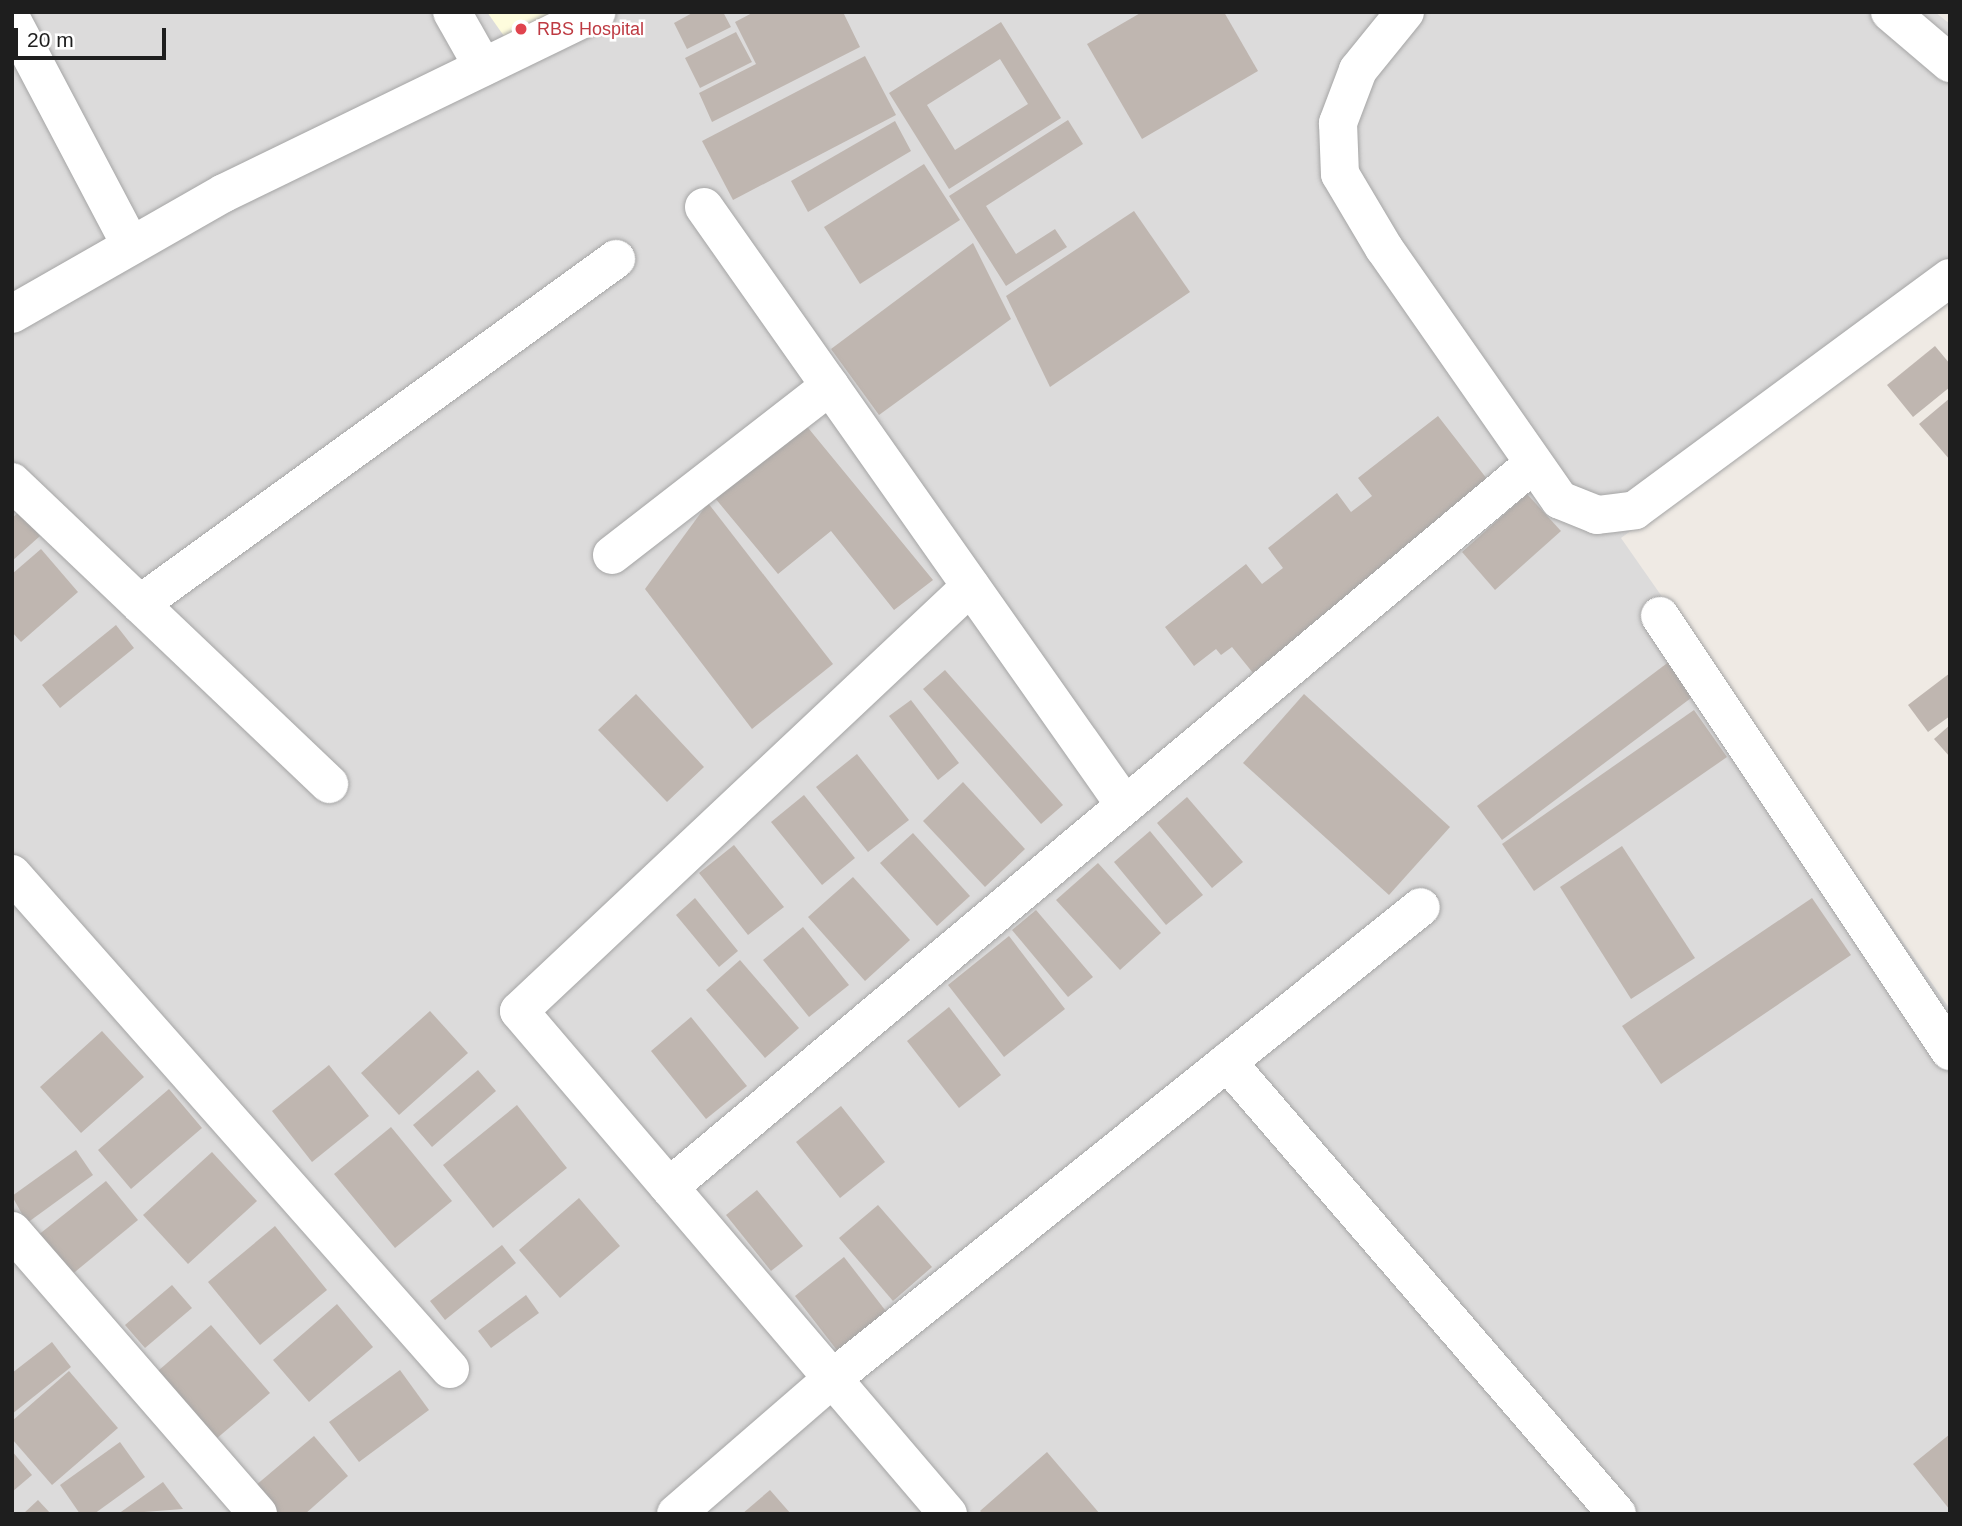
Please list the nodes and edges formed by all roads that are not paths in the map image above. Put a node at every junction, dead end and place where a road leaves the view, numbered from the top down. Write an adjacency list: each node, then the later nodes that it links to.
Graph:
1 (452, 12): 7 (street)
2 (596, 12): 7 (street)
3 (1405, 12): 14 (street)
4 (1890, 12): 6 (street)
5 (12, 20): 9 (street)
6 (1950, 63)
7 (482, 67): 9 (street)
8 (704, 207): 13 (street)
9 (131, 246): 12 (street)
10 (616, 260): 18 (street)
11 (1950, 278): 14 (street)
12 (12, 314)
13 (830, 386): 16 (street); 17 (street)
14 (1532, 465): 21 (street)
15 (12, 482): 18 (street)
16 (612, 555)
17 (971, 586): 21 (street); 26 (street)
18 (140, 604): 20 (street)
19 (1660, 616): 24 (street)
20 (329, 784)
21 (1124, 804): 26 (street)
22 (12, 874): 28 (street)
23 (1420, 907): 25 (street)
24 (1950, 1051)
25 (1227, 1062): 29 (street); 33 (street)
26 (669, 1187): 29 (street)
27 (12, 1231): 30 (street)
28 (450, 1368)
29 (833, 1378): 31 (street); 32 (street)
30 (258, 1514)
31 (676, 1514)
32 (948, 1514)
33 (1617, 1514)

